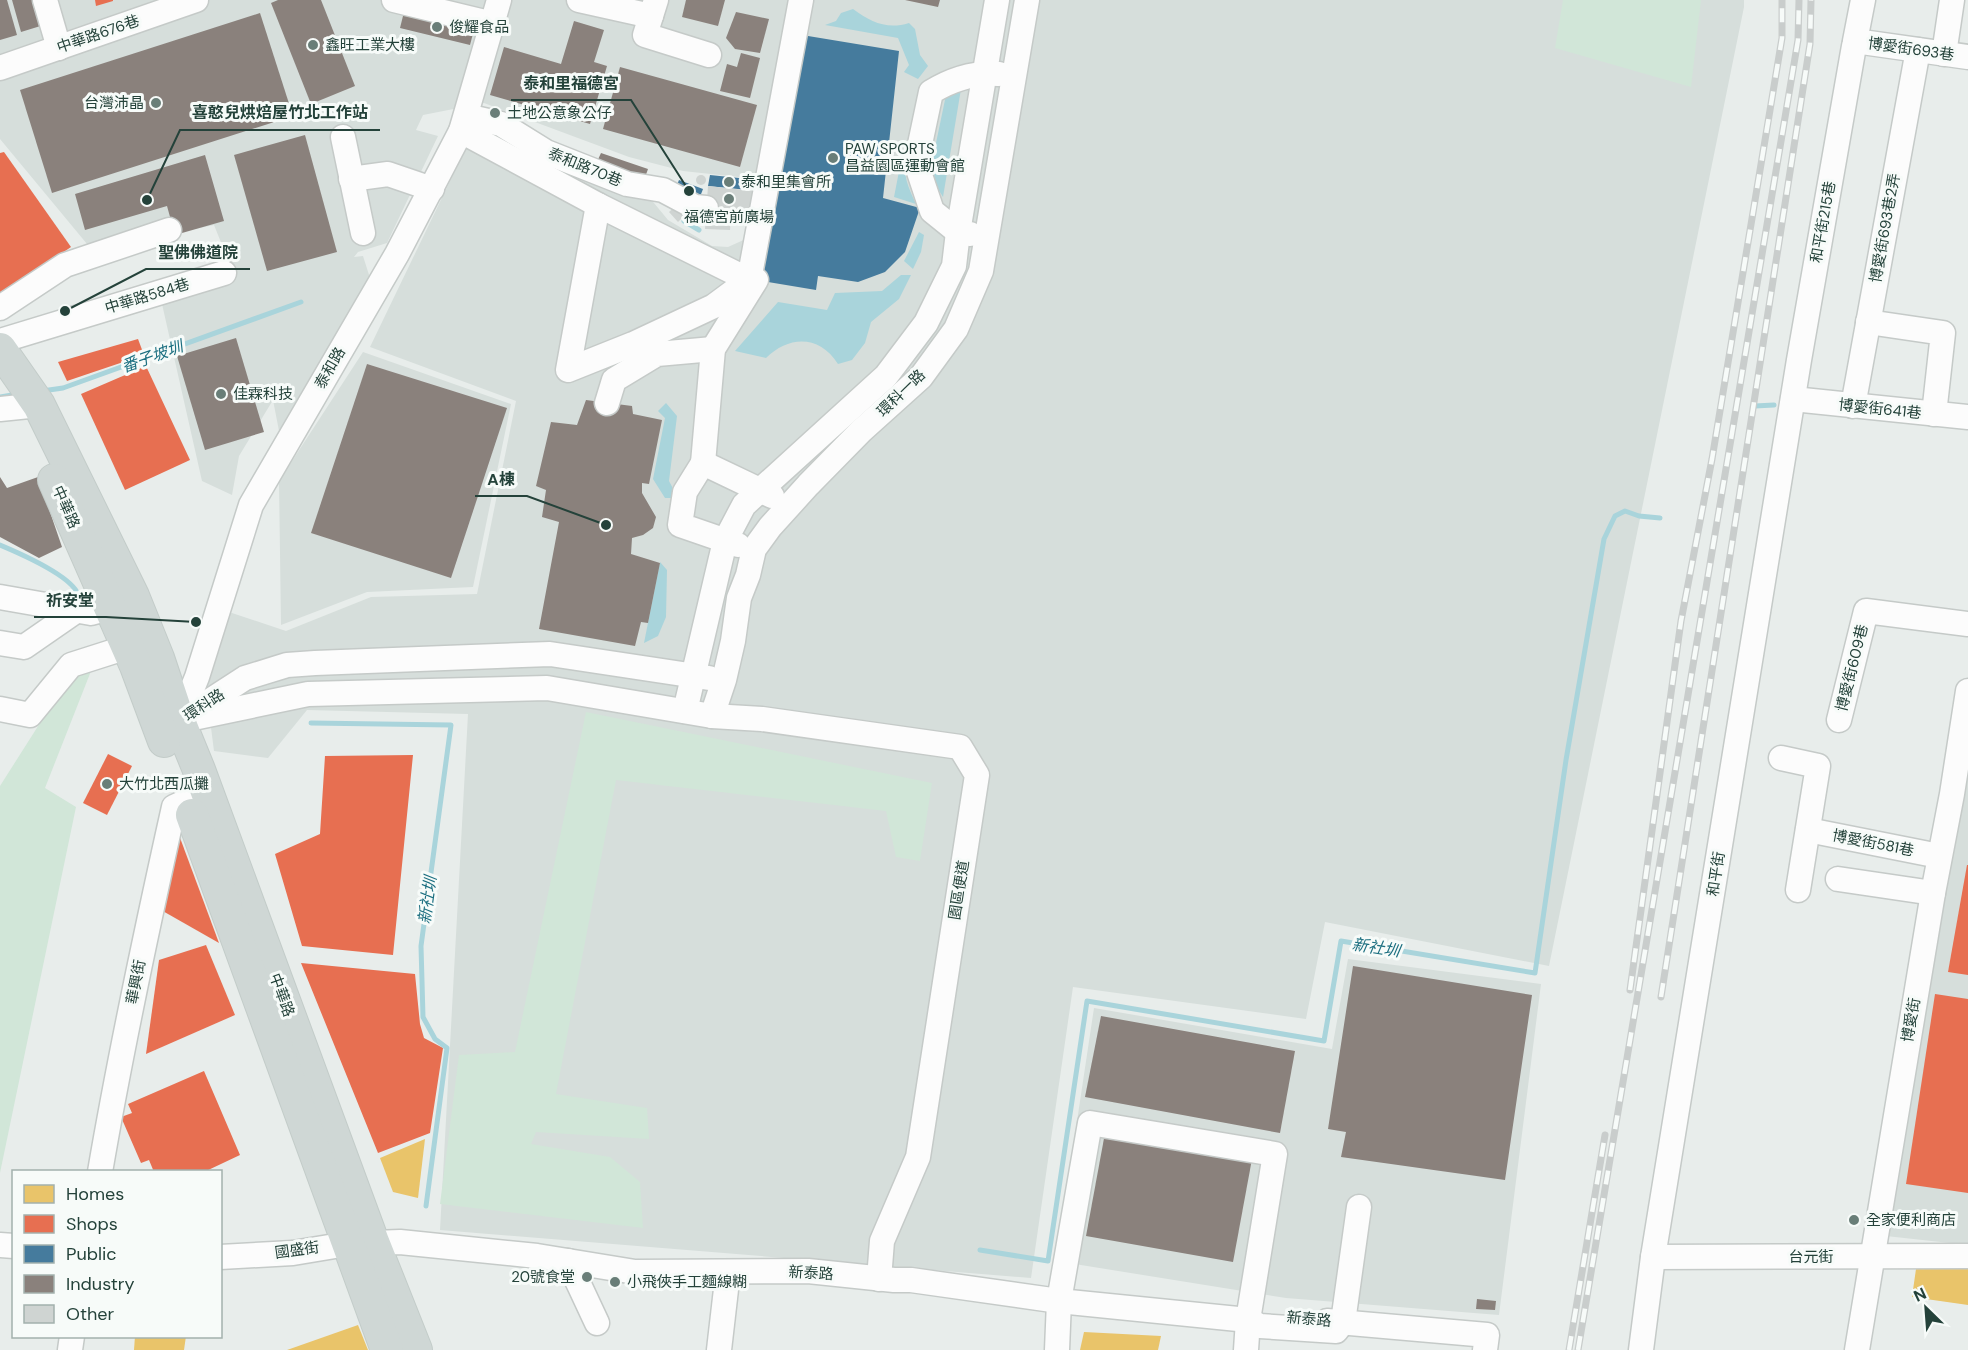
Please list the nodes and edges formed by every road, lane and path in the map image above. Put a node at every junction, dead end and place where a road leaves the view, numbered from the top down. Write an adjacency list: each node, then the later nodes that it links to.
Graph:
1 (45, 0): 14 (street)
2 (196, 0): 14 (street, 中華路676巷)
3 (394, 0): 12 (street)
4 (499, 0): 12 (street, 泰和路)
5 (579, 0): 11 (street)
6 (801, 0): 33 (street)
7 (997, 0): 20 (street, 環科一路)
8 (1027, 0): 21 (street, 環科一路)
9 (1863, 0): 13 (street, 和平街215巷)
10 (1952, 0): 16 (street)
11 (653, 8): 17 (street)
12 (493, 24): 22 (street, 泰和路)
13 (1854, 43): 15 (street, 博愛街693巷); 39 (street, 和平街215巷)
14 (59, 48): 19 (street, 中華路676巷)
15 (1918, 50): 16 (street, 博愛街693巷); 35 (street, 博愛街693巷2弄)
16 (1944, 54): 18 (street, 博愛街693巷)
17 (709, 55)
18 (1968, 57)
19 (0, 68)
20 (984, 72): 21 (street); 29 (street, 環科一路); 29 (street)
21 (1014, 75): 31 (street, 環科一路)
22 (464, 124): 25 (street, 泰和路); 26 (street); 27 (street, 泰和路70巷)
23 (343, 137): 24 (street)
24 (351, 179): 25 (street); 30 (street)
25 (432, 189): 64 (street, 泰和路)
26 (598, 205): 33 (street); 33 (street)
27 (706, 208)
28 (169, 230): 34 (street)
29 (958, 232): 31 (street); 45 (street, 環科一路)
30 (363, 234)
31 (986, 238): 46 (street, 環科一路)
32 (224, 273): 36 (street, 中華路584巷)
33 (753, 280): 37 (street)
34 (0, 308)
35 (1868, 322): 41 (street, 博愛街693巷2弄); 42 (street)
36 (0, 341)
37 (713, 350): 40 (street); 44 (street)
38 (12, 387): 50 (main road, 中華路)
39 (1793, 399): 41 (street, 博愛街641巷); 79 (street, 和平街)
40 (607, 403)
41 (1853, 406): 42 (street, 博愛街641巷)
42 (1934, 414): 43 (street, 博愛街641巷)
43 (1968, 417)
44 (703, 463): 45 (street); 47 (street)
45 (759, 490): 46 (street); 47 (street, 環科一路)
46 (790, 506): 48 (street, 環科一路)
47 (725, 541): 48 (street); 56 (street, 環科一路)
48 (754, 549): 57 (street, 環科一路)
49 (0, 597): 51 (street)
50 (122, 602): 51 (street); 54 (main road, 中華路)
51 (76, 610): 53 (street)
52 (1968, 624): 63 (street, 博愛街609巷)
53 (0, 643)
54 (139, 643): 60 (street); 64 (main road, 中華路)
55 (361, 662): 56 (street, 環科路); 59 (street); 64 (street, 環科路)
56 (694, 676): 57 (street, 環科路); 61 (street, 環科一路)
57 (724, 680): 62 (street, 環科一路)
58 (1968, 691): 66 (street, 博愛街)
59 (362, 692): 61 (street, 環科路); 64 (street, 環科路)
60 (0, 709)
61 (685, 711): 62 (street, 環科路)
62 (712, 716): 82 (street, 園區便道)
63 (1839, 720)
64 (169, 725): 67 (main road, 中華路); 75 (main road, 中華路)
65 (1781, 759): 68 (street)
66 (1960, 796): 69 (street, 博愛街)
67 (187, 801): 73 (street, 華興街); 75 (main road, 中華路)
68 (1808, 830): 69 (street, 博愛街581巷); 71 (street)
69 (1939, 856): 72 (street, 博愛街)
70 (1838, 879): 72 (street)
71 (1798, 890)
72 (1933, 893): 76 (street, 博愛街)
73 (100, 1170)
74 (1359, 1207): 85 (street)
75 (360, 1243): 78 (street, 國盛街); 80 (street, 新泰路); 87 (main road, 中華路); 88 (main road, 中華路)
76 (1871, 1256): 77 (street, 台元街); 79 (street, 台元街); 94 (street, 博愛街)
77 (1968, 1256)
78 (222, 1257)
79 (1653, 1257): 93 (street, 和平街)
80 (568, 1261): 81 (street, 新泰路); 86 (street)
81 (728, 1272): 82 (street, 新泰路); 89 (street)
82 (879, 1279): 83 (street, 新泰路)
83 (1059, 1301): 84 (street, 新泰路); 84 (street); 90 (street)
84 (1248, 1320): 85 (street, 新泰路); 91 (street)
85 (1343, 1322): 92 (street, 新泰路)
86 (597, 1323)
87 (387, 1350)
88 (416, 1350)
89 (719, 1350)
90 (1057, 1350)
91 (1246, 1350)
92 (1485, 1350)
93 (1641, 1350)
94 (1857, 1350)

